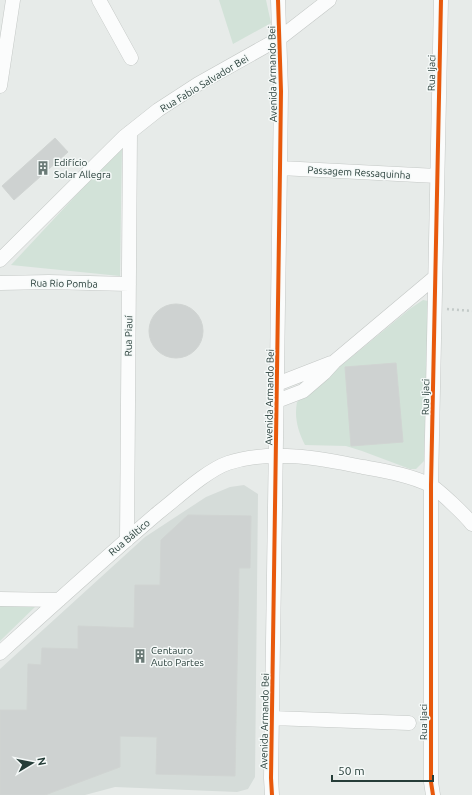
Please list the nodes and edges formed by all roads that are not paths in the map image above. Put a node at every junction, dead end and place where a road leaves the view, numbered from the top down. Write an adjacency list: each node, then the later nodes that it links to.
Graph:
1 (13, 0): 8 (street)
2 (99, 0): 7 (street)
3 (278, 0): 6 (street, Avenida Armando Bei)
4 (329, 0): 6 (street, Rua Fabio Salvador Bei)
5 (441, 0): 11 (street, Rua Ijaci)
6 (280, 38): 9 (street, Rua Fabio Salvador Bei); 10 (street, Avenida Armando Bei)
7 (131, 58)
8 (0, 86)
9 (130, 132): 12 (street, Rua Fabio Salvador Bei); 15 (street, Rua Piauí)
10 (280, 168): 11 (street, Passagem Ressaquinha); 17 (street, Avenida Armando Bei)
11 (437, 176): 13 (street, Rua Ijaci)
12 (0, 260)
13 (434, 278): 16 (street); 20 (street, Rua Ijaci)
14 (0, 283): 15 (street, Rua Rio Pomba)
15 (129, 284): 22 (street, Rua Piauí)
16 (334, 362): 17 (street); 18 (street)
17 (277, 384): 18 (street, Avenida Armando Bei)
18 (277, 400): 19 (street, Avenida Armando Bei)
19 (276, 455): 20 (street, Rua Báltico); 22 (street, Rua Báltico); 26 (street, Avenida Armando Bei)
20 (431, 485): 21 (street); 29 (street, Rua Ijaci)
21 (472, 524)
22 (126, 540): 24 (street, Rua Báltico)
23 (0, 599): 24 (street)
24 (59, 600): 25 (street, Rua Báltico)
25 (0, 652)
26 (272, 718): 27 (street); 28 (street, Avenida Armando Bei)
27 (409, 723)
28 (272, 795)
29 (433, 795)

